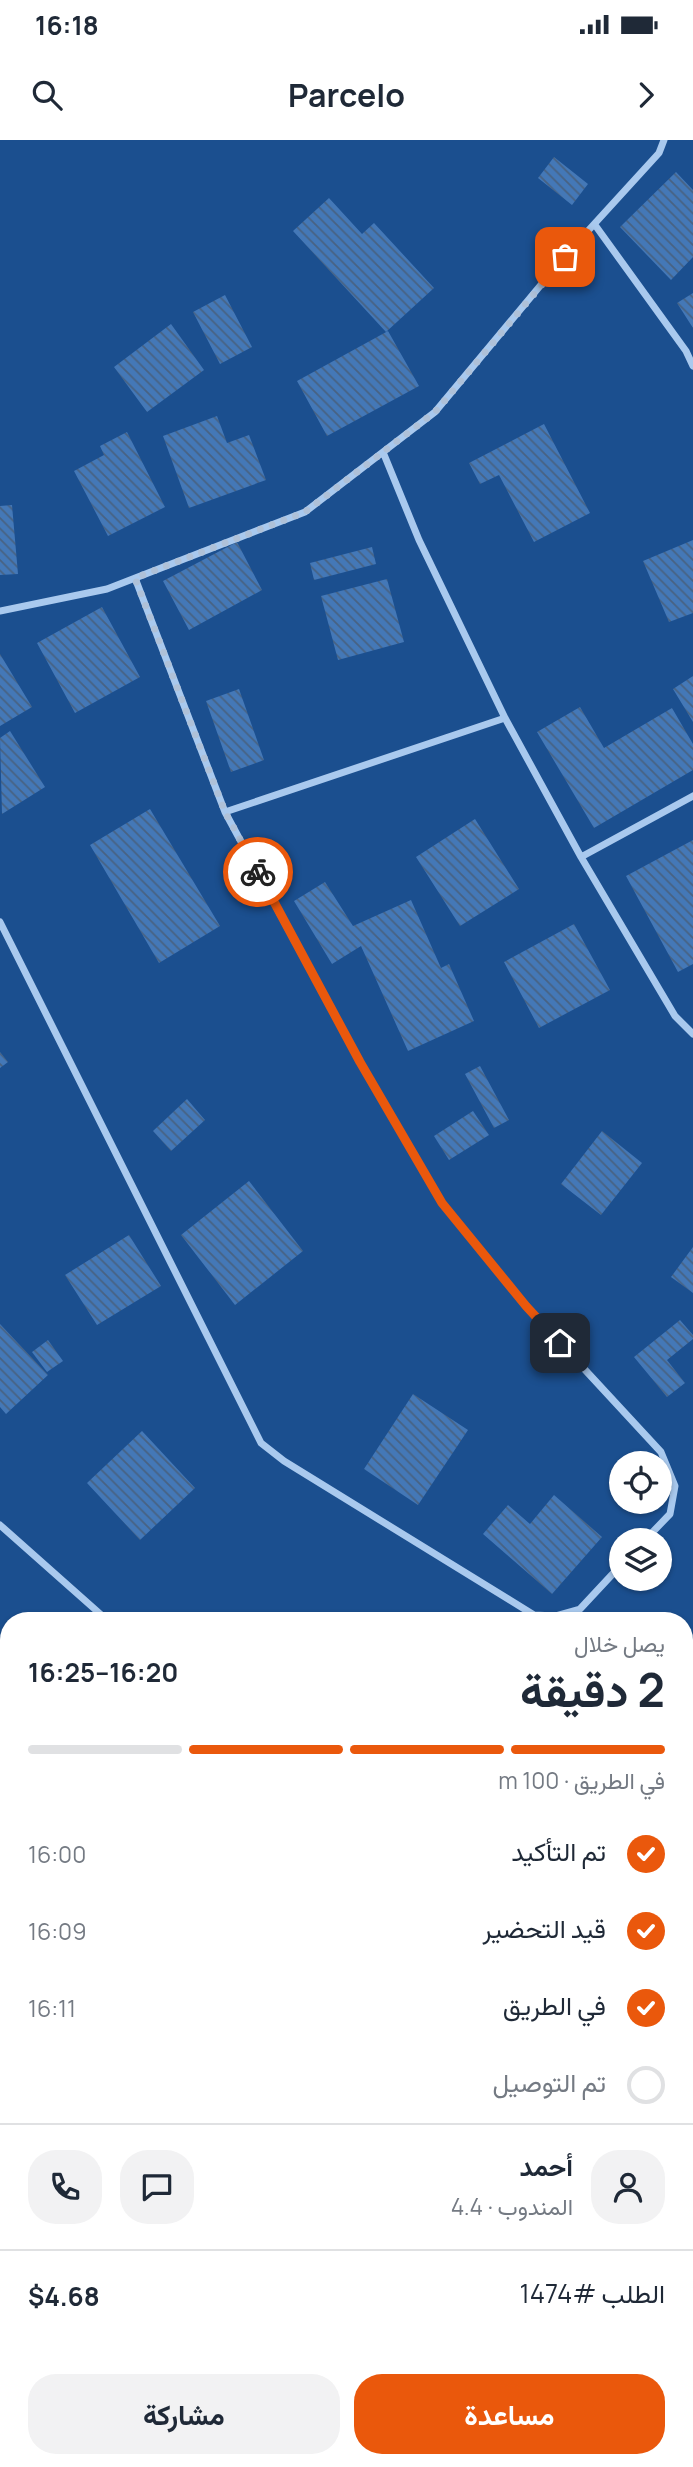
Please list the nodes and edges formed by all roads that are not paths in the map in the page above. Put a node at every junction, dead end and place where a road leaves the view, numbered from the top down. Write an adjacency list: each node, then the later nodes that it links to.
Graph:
1 (664, 140): 2 (street)
2 (595, 225): 3 (street); 4 (street)
3 (693, 366)
4 (383, 452): 5 (street); 7 (street)
5 (135, 578): 6 (street); 9 (street)
6 (0, 611)
7 (505, 718): 9 (street); 10 (street)
8 (693, 796): 10 (street)
9 (225, 812): 14 (street)
10 (581, 857): 12 (street)
11 (0, 922): 17 (street)
12 (693, 1034)
13 (0, 1525): 16 (street)
14 (657, 1528)
15 (609, 1578): 18 (street)
16 (98, 1612)
17 (529, 1612)
18 (569, 1612)

